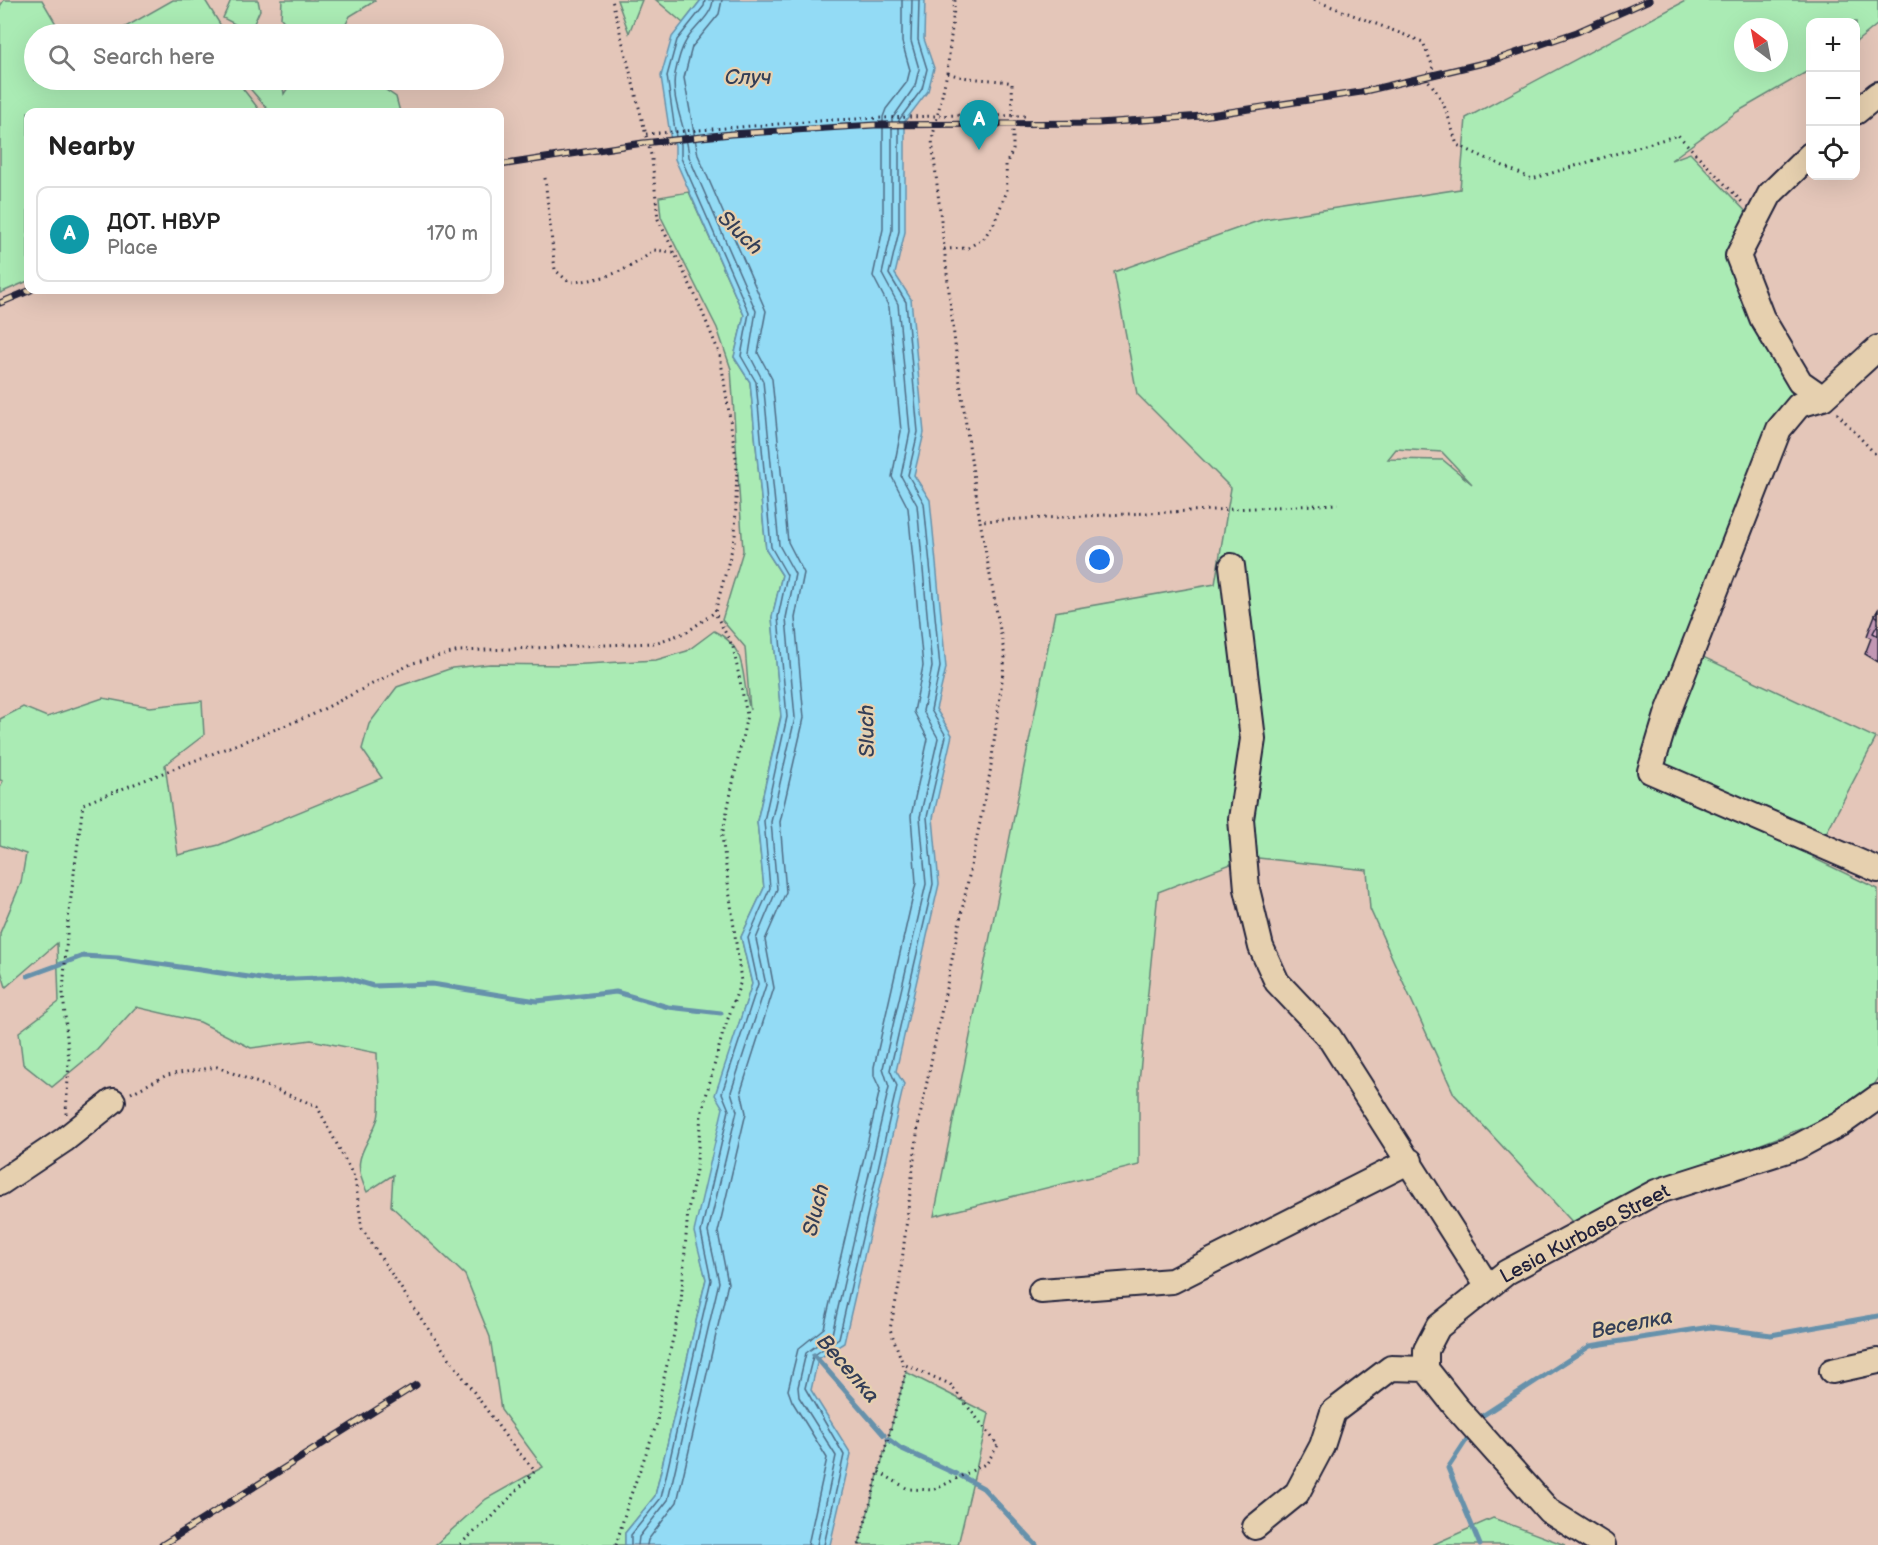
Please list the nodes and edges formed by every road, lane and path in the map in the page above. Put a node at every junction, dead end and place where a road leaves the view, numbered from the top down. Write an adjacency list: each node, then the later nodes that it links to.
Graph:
1 (612, 0): 10 (path)
2 (955, 0): 4 (path)
3 (1314, 0): 13 (path)
4 (947, 73): 8 (path); 14 (path)
5 (1878, 94): 6 (street)
6 (1860, 109)
7 (1025, 116): 8 (path, bridge)
8 (1013, 117): 10 (path, bridge)
9 (1013, 125): 14 (path)
10 (646, 134): 15 (path)
11 (1806, 159): 13 (street)
12 (545, 178): 15 (path)
13 (1758, 218): 17 (street)
14 (944, 249): 20 (path)
15 (674, 252): 22 (path)
16 (1878, 348): 17 (street)
17 (1823, 398): 18 (path); 23 (street)
18 (1878, 457)
19 (1338, 504): 20 (path)
20 (980, 521): 32 (path)
21 (1233, 566): 27 (street, Lesia Kurbasa Street)
22 (715, 612): 26 (path); 38 (path)
23 (1878, 870)
24 (1878, 1097): 29 (street, Lesia Kurbasa Street)
25 (113, 1101): 26 (street); 37 (path)
26 (64, 1140): 28 (street)
27 (1410, 1161): 29 (street, Lesia Kurbasa Street); 30 (street)
28 (0, 1183)
29 (1488, 1287): 33 (street, Lesia Kurbasa Street)
30 (1041, 1291)
31 (1878, 1361): 34 (street)
32 (903, 1364): 35 (path); 35 (path)
33 (1426, 1369): 36 (street); 40 (street)
34 (1832, 1371)
35 (879, 1472): 39 (path)
36 (1256, 1527)
37 (459, 1545)
38 (616, 1545)
39 (859, 1545)
40 (1604, 1545)

